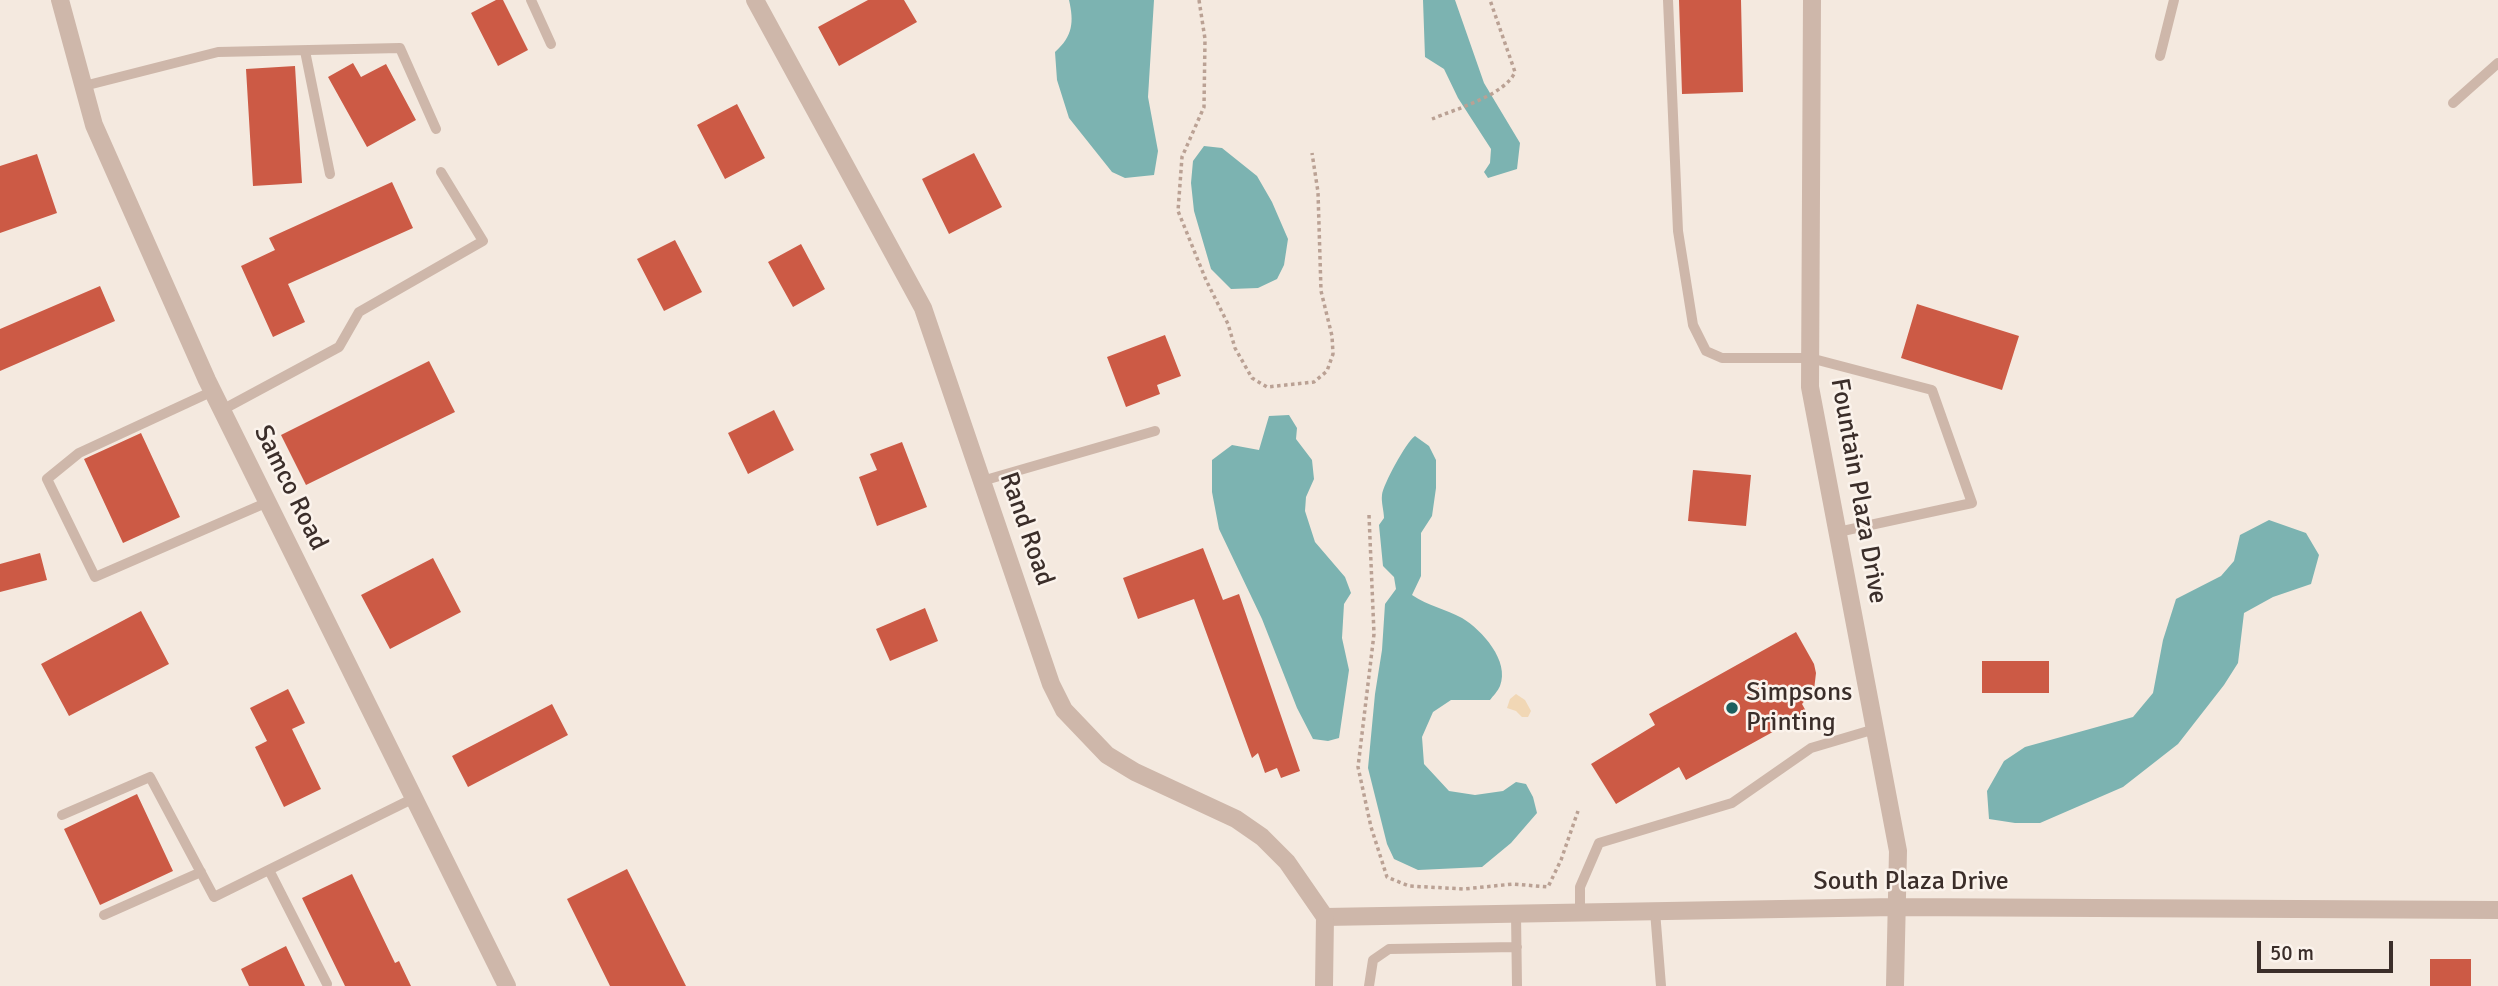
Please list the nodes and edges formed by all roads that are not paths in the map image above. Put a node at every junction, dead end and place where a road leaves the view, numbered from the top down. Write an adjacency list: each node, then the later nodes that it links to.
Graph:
1 (60, 0): 11 (street, Samco Road)
2 (531, 0): 7 (lane)
3 (755, 0): 20 (street, Rand Road)
4 (1668, 0): 16 (lane)
5 (1812, 0): 16 (street, Fountain Plaza Drive)
6 (2174, 0): 9 (lane)
7 (551, 44)
8 (305, 51): 11 (lane); 13 (lane); 15 (lane)
9 (2160, 56)
10 (2498, 63): 12 (lane)
11 (84, 86): 17 (street, Samco Road)
12 (2453, 103)
13 (436, 129)
14 (442, 172): 18 (lane)
15 (330, 174)
16 (1810, 358): 22 (street, Fountain Plaza Drive); 22 (lane)
17 (213, 391): 18 (street, Samco Road); 21 (lane)
18 (222, 410): 21 (street, Samco Road)
19 (1155, 431): 20 (lane)
20 (982, 481): 34 (street, Rand Road)
21 (268, 502): 24 (street, Samco Road)
22 (1838, 532): 23 (street, Fountain Plaza Drive)
23 (1875, 729): 28 (street, Fountain Plaza Drive); 31 (lane)
24 (414, 799): 26 (lane); 37 (street, Samco Road)
25 (62, 815): 27 (lane)
26 (269, 870): 27 (lane); 36 (lane)
27 (201, 872): 33 (lane)
28 (1895, 907): 29 (street, South Plaza Drive); 30 (street, South Plaza Drive); 42 (street, Fountain Plaza Drive)
29 (2498, 910)
30 (1655, 911): 31 (street, South Plaza Drive); 41 (lane)
31 (1580, 913): 32 (street, South Plaza Drive)
32 (1516, 914): 34 (street, South Plaza Drive); 35 (lane)
33 (104, 915)
34 (1325, 917): 38 (street)
35 (1517, 947): 39 (lane); 40 (lane)
36 (327, 984)
37 (507, 986)
38 (1324, 986)
39 (1369, 986)
40 (1517, 986)
41 (1661, 986)
42 (1895, 986)

